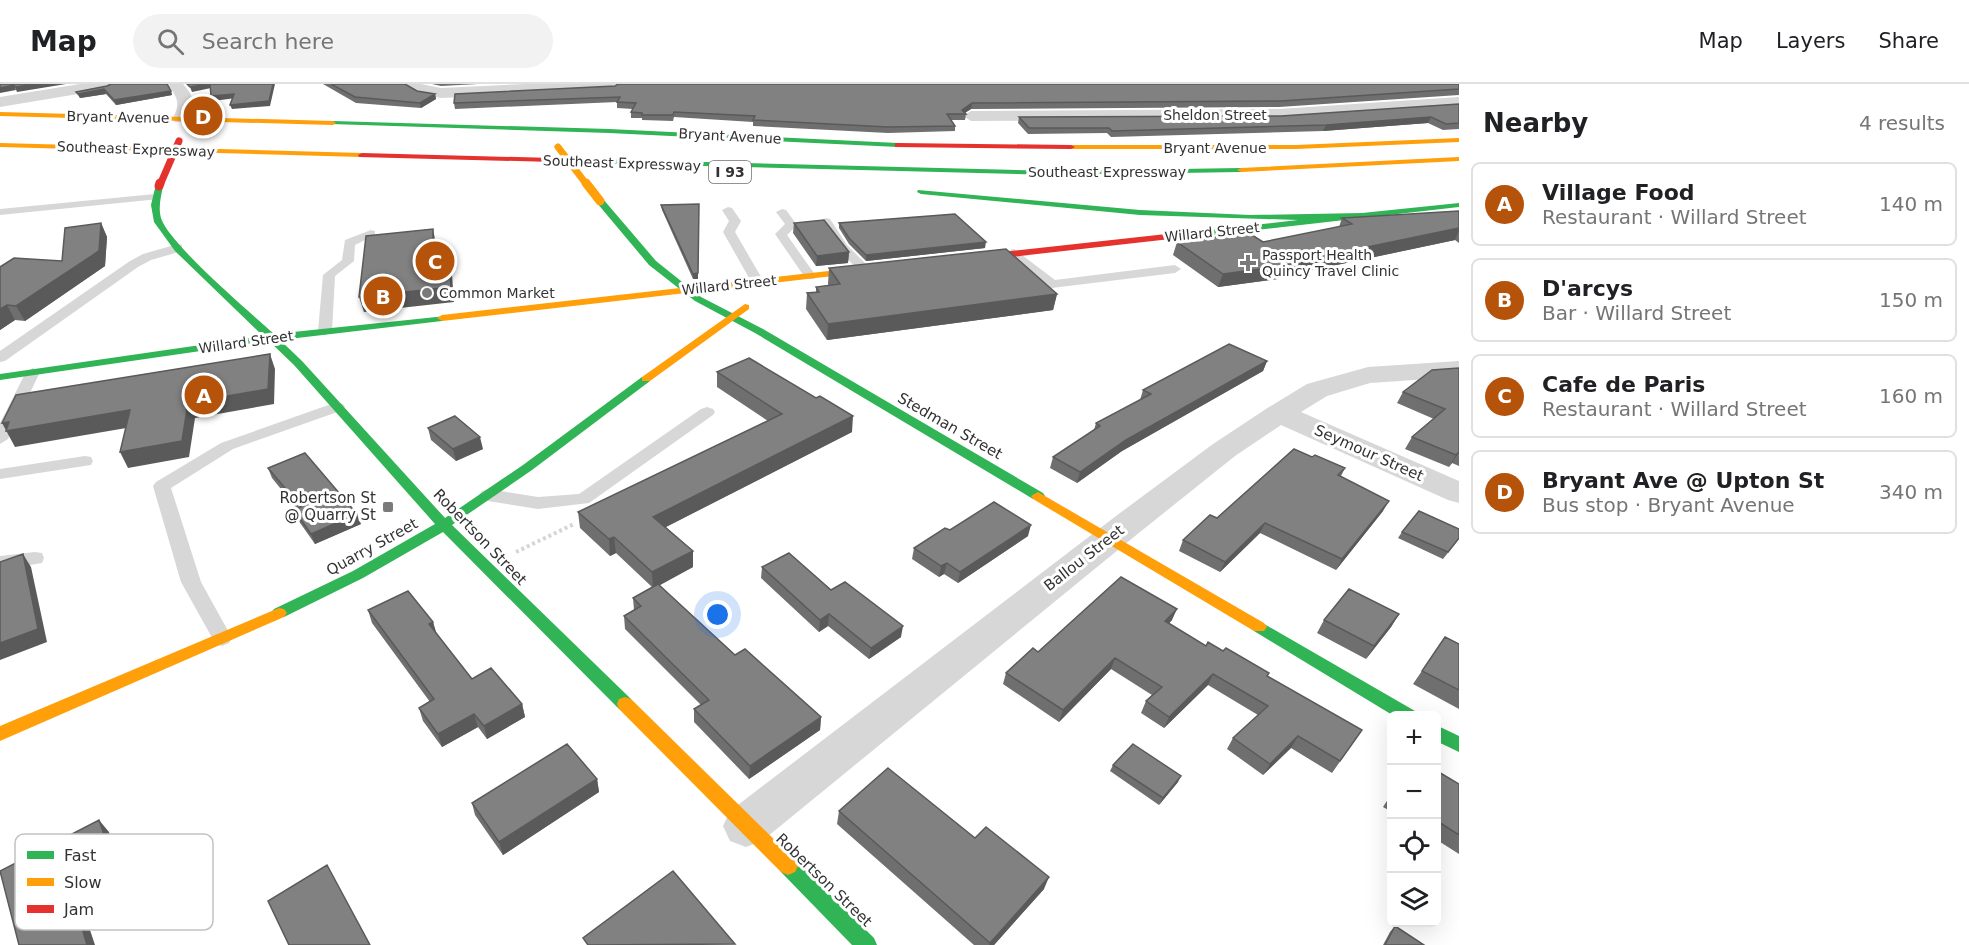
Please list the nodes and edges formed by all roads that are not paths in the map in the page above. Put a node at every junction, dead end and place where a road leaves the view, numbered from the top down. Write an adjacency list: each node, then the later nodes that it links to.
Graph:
1 (108, 84): 5 (street)
2 (176, 84): 9 (street)
3 (409, 84): 4 (street)
4 (615, 84)
5 (0, 102)
6 (1459, 102): 8 (street, Sheldon Street)
7 (0, 114): 9 (main road, Bryant Avenue)
8 (971, 116)
9 (181, 118): 10 (main road, Bryant Avenue); 12 (main road)
10 (277, 122): 11 (main road, Bryant Avenue); 12 (main road)
11 (511, 128): 16 (main road, Bryant Avenue); 46 (main road, Stedman Street, bridge)
12 (187, 136): 29 (main road, bridge)
13 (1459, 140): 16 (main road, Bryant Avenue)
14 (0, 145): 24 (main road, Southeast Expressway / I 93)
15 (1459, 145): 16 (main road)
16 (1362, 146): 24 (main road)
17 (0, 152): 20 (main road, I 93)
18 (0, 159): 21 (main road)
19 (1459, 159): 24 (main road, Southeast Expressway / I 93)
20 (1459, 166)
21 (318, 168)
22 (155, 170): 23 (main road, Southeast Expressway)
23 (179, 170)
24 (943, 171)
25 (563, 178): 26 (main road, Southeast Expressway)
26 (605, 179)
27 (1013, 188): 28 (main road)
28 (913, 190): 30 (main road, Southeast Expressway); 35 (main road)
29 (157, 192): 33 (lane); 38 (main road, Robertson Street)
30 (1089, 194)
31 (1459, 205): 35 (main road, Willard Street)
32 (729, 210): 45 (lane)
33 (0, 212)
34 (782, 212): 44 (lane)
35 (1360, 215): 39 (main road, Willard Street)
36 (826, 221): 43 (lane)
37 (371, 233): 48 (lane)
38 (178, 248): 49 (main road, Robertson Street); 50 (lane)
39 (1014, 253): 40 (main road, Willard Street); 42 (lane)
40 (957, 260)
41 (888, 267): 43 (main road, Willard Street)
42 (1175, 269)
43 (865, 270): 44 (main road, Willard Street)
44 (814, 275): 45 (main road, Willard Street); 47 (main road, Quarry Street)
45 (758, 282): 46 (main road, Willard Street)
46 (684, 290): 47 (main road, Stedman Street); 48 (main road, Willard Street)
47 (730, 317): 61 (main road, Quarry Street); 63 (main road, Stedman Street)
48 (325, 331): 49 (main road, Willard Street)
49 (271, 338): 52 (main road, Willard Street); 54 (main road, Robertson Street)
50 (0, 358)
51 (1459, 369): 56 (street, Ballou Street)
52 (33, 372): 53 (main road, Willard Street); 57 (lane)
53 (0, 377)
54 (337, 407): 62 (main road, Robertson Street); 66 (lane)
55 (707, 412): 61 (lane)
56 (1280, 413): 60 (street, Seymour Street); 63 (street, Ballou Street)
57 (0, 439)
58 (85, 461): 59 (lane)
59 (0, 474)
60 (1459, 493)
61 (488, 495): 62 (main road, Quarry Street)
62 (444, 525): 66 (main road, Quarry Street); 71 (main road, Robertson Street)
63 (1109, 539): 67 (main road, Stedman Street); 71 (street, Ballou Street)
64 (35, 558): 65 (lane)
65 (0, 563)
66 (222, 638): 68 (main road, Quarry Street)
67 (1401, 711)
68 (0, 734)
69 (1441, 734): 70 (main road)
70 (1459, 745)
71 (746, 826): 72 (main road, Robertson Street)
72 (867, 945)

